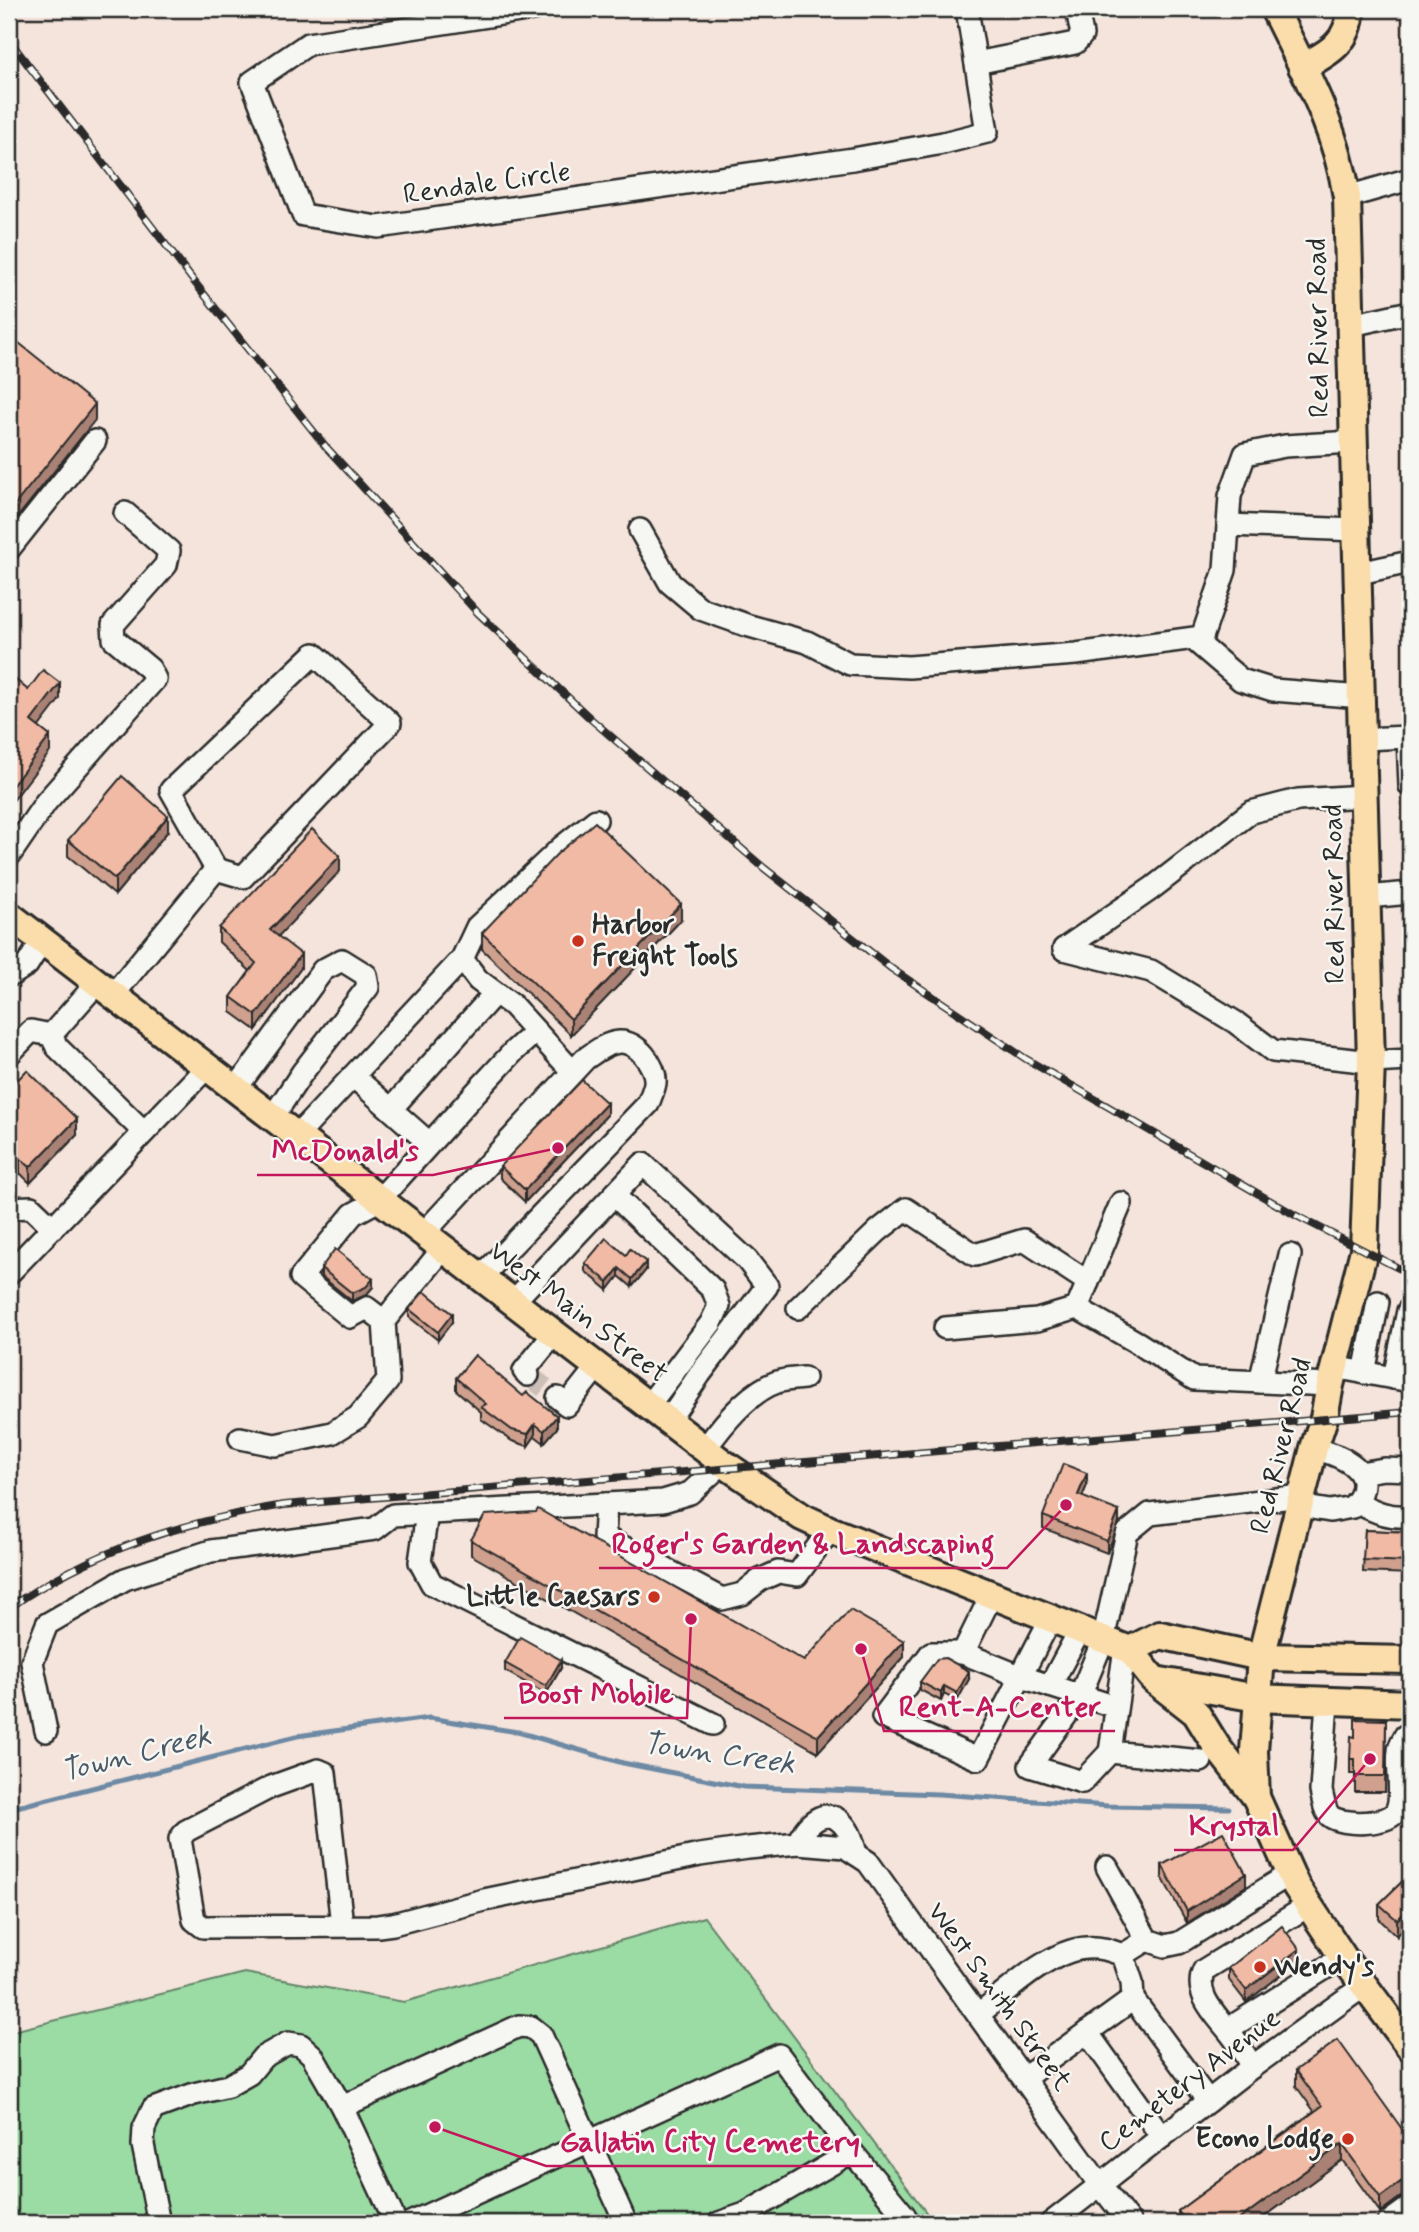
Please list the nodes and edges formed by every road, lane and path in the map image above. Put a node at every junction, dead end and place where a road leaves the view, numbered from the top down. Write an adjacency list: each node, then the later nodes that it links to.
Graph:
1 (533, 9): 6 (street, Rendale Circle)
2 (967, 9): 6 (street, Rendale Circle)
3 (1077, 9): 6 (street)
4 (1274, 9): 7 (main road, Red River Road)
5 (1350, 9): 7 (main road)
6 (976, 63)
7 (1302, 67): 9 (main road, Red River Road)
8 (1410, 179): 9 (street)
9 (1347, 197): 11 (main road, Red River Road)
10 (1410, 313): 11 (street)
11 (1351, 325): 13 (main road, Red River Road)
12 (94, 441): 18 (street)
13 (1353, 442): 15 (street); 17 (main road, Red River Road)
14 (125, 513): 27 (street)
15 (1228, 525): 17 (street); 21 (street)
16 (640, 530): 21 (street)
17 (1357, 530): 20 (main road, Red River Road)
18 (9, 549)
19 (1410, 562): 20 (street)
20 (1359, 573): 22 (main road, Red River Road)
21 (1193, 639): 22 (street)
22 (1362, 697): 23 (main road, Red River Road)
23 (1363, 739): 24 (street); 25 (main road, Red River Road)
24 (1410, 786)
25 (1364, 796): 30 (main road, Red River Road); 41 (street)
26 (596, 820): 33 (street)
27 (9, 856)
28 (216, 869): 28 (street); 35 (street)
29 (1410, 893): 30 (street)
30 (1367, 897): 41 (main road, Red River Road)
31 (9, 915): 32 (main road, West Main Street)
32 (42, 941): 34 (street); 35 (main road, West Main Street)
33 (462, 959): 36 (street); 44 (street)
34 (9, 973)
35 (105, 989): 38 (street); 42 (main road, West Main Street)
36 (495, 993): 37 (street); 46 (street)
37 (535, 1032): 43 (street); 50 (street)
38 (41, 1033): 39 (street); 48 (street)
39 (9, 1054)
40 (1410, 1060): 41 (street)
41 (1371, 1062): 61 (main road, Red River Road)
42 (206, 1068): 45 (main road, West Main Street); 48 (street)
43 (573, 1072): 56 (street); 59 (street)
44 (353, 1076): 46 (street); 49 (street)
45 (235, 1090): 47 (main road, West Main Street); 47 (street)
46 (391, 1109): 50 (street)
47 (272, 1118): 49 (main road, West Main Street)
48 (144, 1132): 55 (street)
49 (296, 1137): 52 (main road, West Main Street)
50 (429, 1143): 52 (street)
51 (614, 1195): 62 (street); 77 (street); 77 (street)
52 (379, 1200): 56 (main road, West Main Street); 66 (street)
53 (1121, 1203): 60 (street)
54 (9, 1208): 55 (street)
55 (52, 1227): 58 (street)
56 (433, 1242): 59 (main road, West Main Street); 66 (street)
57 (1290, 1255): 75 (street)
58 (9, 1273)
59 (480, 1278): 62 (main road, West Main Street)
60 (1088, 1282): 63 (street); 64 (street)
61 (1365, 1298): 65 (street); 70 (street); 72 (main road, Red River Road)
62 (513, 1302): 68 (main road, West Main Street)
63 (798, 1308)
64 (1077, 1308): 67 (street); 75 (street)
65 (1409, 1312): 74 (street)
66 (384, 1321): 78 (street)
67 (945, 1328)
68 (554, 1334): 69 (main road, West Main Street); 71 (street)
69 (597, 1367): 76 (street); 77 (main road, West Main Street)
70 (1364, 1373): 72 (street); 74 (street)
71 (528, 1375)
72 (1332, 1376): 75 (street); 79 (main road, Red River Road)
73 (804, 1378): 80 (street)
74 (1402, 1380)
75 (1260, 1382)
76 (558, 1398)
77 (658, 1413): 80 (main road, West Main Street)
78 (240, 1438)
79 (1314, 1448): 82 (street); 83 (main road, Red River Road)
80 (714, 1456): 85 (street); 88 (main road, West Main Street)
81 (1410, 1470): 82 (street)
82 (1360, 1473): 84 (street)
83 (1300, 1501): 84 (street); 91 (street); 93 (main road, Red River Road)
84 (1356, 1502): 87 (street)
85 (606, 1504): 86 (street); 88 (street)
86 (427, 1513): 103 (street); 104 (street)
87 (1410, 1516)
88 (830, 1530): 89 (main road, West Main Street)
89 (992, 1594): 90 (main road, West Main Street); 92 (street)
90 (1051, 1618): 91 (main road, West Main Street); 95 (street)
91 (1109, 1642): 93 (main road); 96 (main road, West Main Street); 97 (street); 98 (street); 102 (street)
92 (963, 1653): 95 (street); 95 (street)
93 (1261, 1657): 94 (main road); 99 (main road, Red River Road)
94 (1410, 1660)
95 (1022, 1677): 97 (street)
96 (1154, 1680): 99 (main road); 108 (main road, West Main Street)
97 (1050, 1686): 98 (street)
98 (1080, 1696): 102 (street); 106 (street)
99 (1257, 1698): 100 (main road); 108 (main road, Red River Road)
100 (1327, 1701): 101 (main road); 105 (street)
101 (1410, 1704)
102 (1116, 1707): 106 (street)
103 (713, 1724)
104 (47, 1731)
105 (1410, 1735)
106 (1110, 1752): 107 (street)
107 (1201, 1761)
108 (1256, 1797): 112 (main road)
109 (798, 1843): 110 (street); 110 (street); 114 (street)
110 (856, 1854): 120 (street, West Smith Street)
111 (1107, 1867): 115 (street)
112 (1290, 1874): 113 (main road); 115 (street)
113 (1308, 1906): 117 (main road); 121 (street)
114 (342, 1925): 114 (street)
115 (1147, 1940): 116 (street)
116 (1123, 1955): 119 (street); 120 (street)
117 (1343, 1957): 118 (main road); 121 (street)
118 (1365, 1985): 123 (main road); 124 (street, Cemetery Avenue)
119 (1133, 1998): 122 (street); 126 (street)
120 (978, 2015): 125 (street, West Smith Street)
121 (1228, 2029): 124 (street)
122 (1087, 2032): 125 (street); 128 (street)
123 (1410, 2047)
124 (1252, 2067): 126 (street, Cemetery Avenue)
125 (1024, 2078): 131 (street, West Smith Street)
126 (1208, 2101): 128 (street, Cemetery Avenue)
127 (342, 2107): 129 (street); 134 (street); 135 (street)
128 (1162, 2137): 131 (street, Cemetery Avenue)
129 (589, 2141): 130 (street); 136 (street); 137 (street)
130 (852, 2152): 133 (street); 138 (street)
131 (1100, 2185): 139 (street, Cemetery Avenue); 140 (street, West Smith Street)
132 (1410, 2207): 141 (street)
133 (904, 2221)
134 (159, 2223)
135 (396, 2223)
136 (410, 2223)
137 (626, 2223)
138 (719, 2223)
139 (1051, 2223)
140 (1130, 2223)
141 (1388, 2223)

